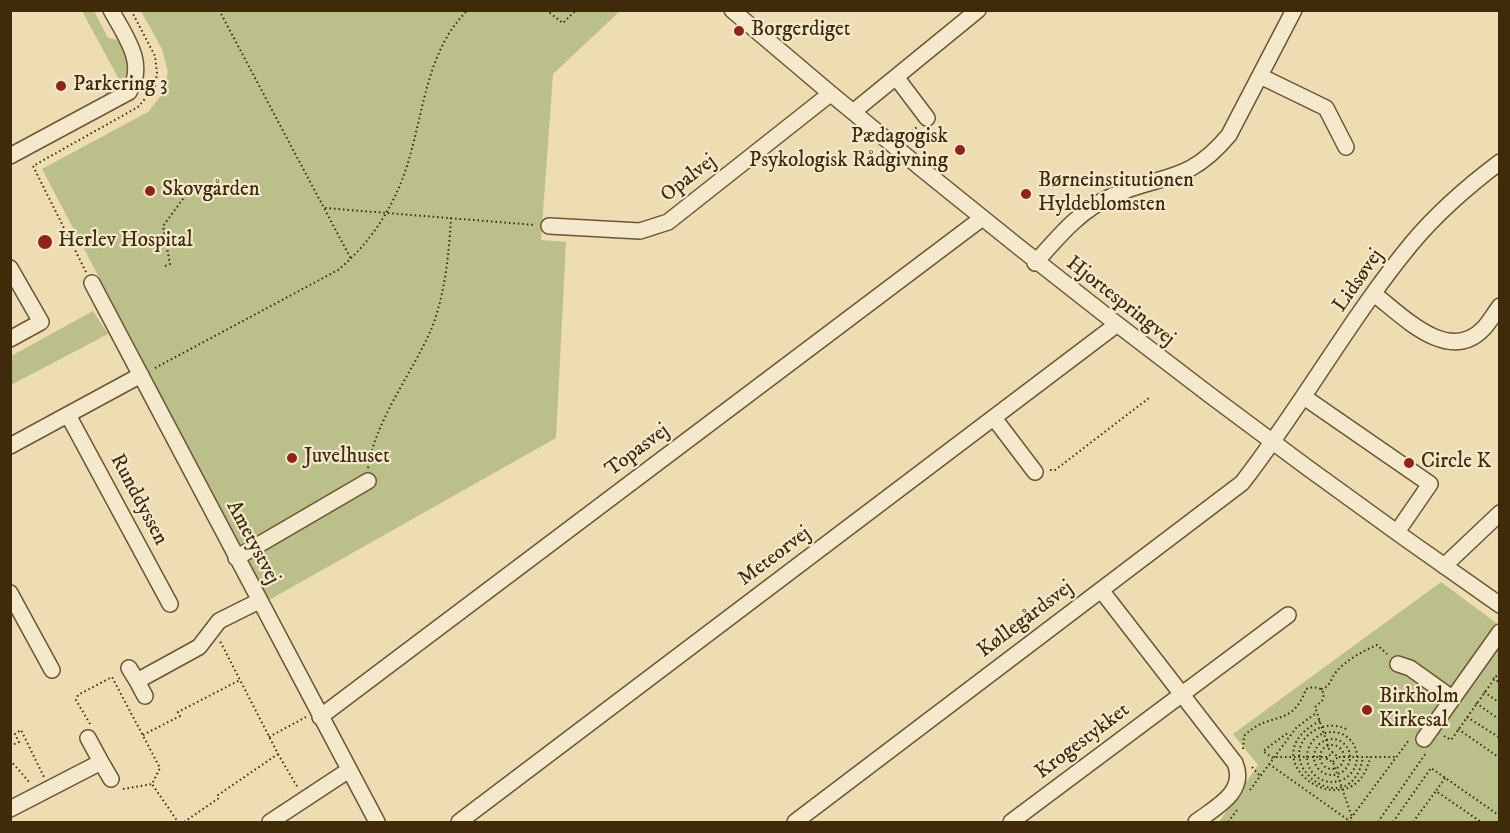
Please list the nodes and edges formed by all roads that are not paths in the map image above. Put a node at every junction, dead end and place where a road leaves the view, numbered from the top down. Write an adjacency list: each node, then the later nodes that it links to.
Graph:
1 (111, 10): 11 (street)
2 (732, 10): 7 (street, Hjortespringvej)
3 (978, 10): 6 (street)
4 (1294, 10): 5 (street)
5 (1260, 76): 10 (street); 15 (street)
6 (896, 77): 8 (street); 9 (street)
7 (830, 94): 8 (street, Hjortespringvej); 14 (street, Opalvej)
8 (853, 112): 13 (street, Hjortespringvej)
9 (927, 118)
10 (1346, 147)
11 (10, 156)
12 (1500, 162): 18 (street, Lidsøvej)
13 (981, 219): 15 (street, Hjortespringvej); 47 (street, Topasvej)
14 (549, 226)
15 (1035, 262): 21 (street, Hjortespringvej)
16 (10, 268): 19 (street)
17 (92, 283): 23 (street, Ametystvej)
18 (1374, 294): 20 (street); 24 (street, Lidsøvej)
19 (17, 295): 22 (street)
20 (1500, 306)
21 (1116, 325): 26 (street, Meteorvej); 27 (street, Hjortespringvej)
22 (10, 339)
23 (141, 375): 25 (street); 33 (street, Ametystvej)
24 (1304, 397): 27 (street, Lidsøvej); 32 (street)
25 (69, 415): 28 (street); 38 (street, Runddyssen)
26 (994, 418): 29 (street); 57 (street, Meteorvej)
27 (1274, 442): 32 (street, Hjortespringvej); 35 (street, Køllegårdsvej)
28 (10, 446)
29 (1035, 472)
30 (368, 481): 33 (street)
31 (1500, 513): 34 (street)
32 (1397, 532): 34 (street, Hjortespringvej)
33 (236, 558): 37 (street, Ametystvej)
34 (1444, 566): 39 (street, Hjortespringvej)
35 (1101, 590): 44 (street); 54 (street, Køllegårdsvej)
36 (10, 593): 43 (street)
37 (259, 601): 45 (street); 47 (street, Ametystvej)
38 (170, 604)
39 (1500, 604)
40 (1288, 615): 44 (street, Krogestykket)
41 (1500, 632): 46 (street)
42 (1398, 664): 46 (street)
43 (52, 670)
44 (1181, 695): 58 (street, Krogestykket); 59 (street)
45 (145, 696)
46 (1452, 698): 48 (street)
47 (319, 714): 51 (street, Ametystvej)
48 (1428, 733)
49 (88, 738): 50 (street)
50 (101, 762): 52 (street); 53 (street)
51 (349, 770): 55 (street); 56 (street, Ametystvej)
52 (111, 779)
53 (10, 809)
54 (800, 821)
55 (270, 822)
56 (377, 822)
57 (459, 822)
58 (1011, 822)
59 (1196, 822)

